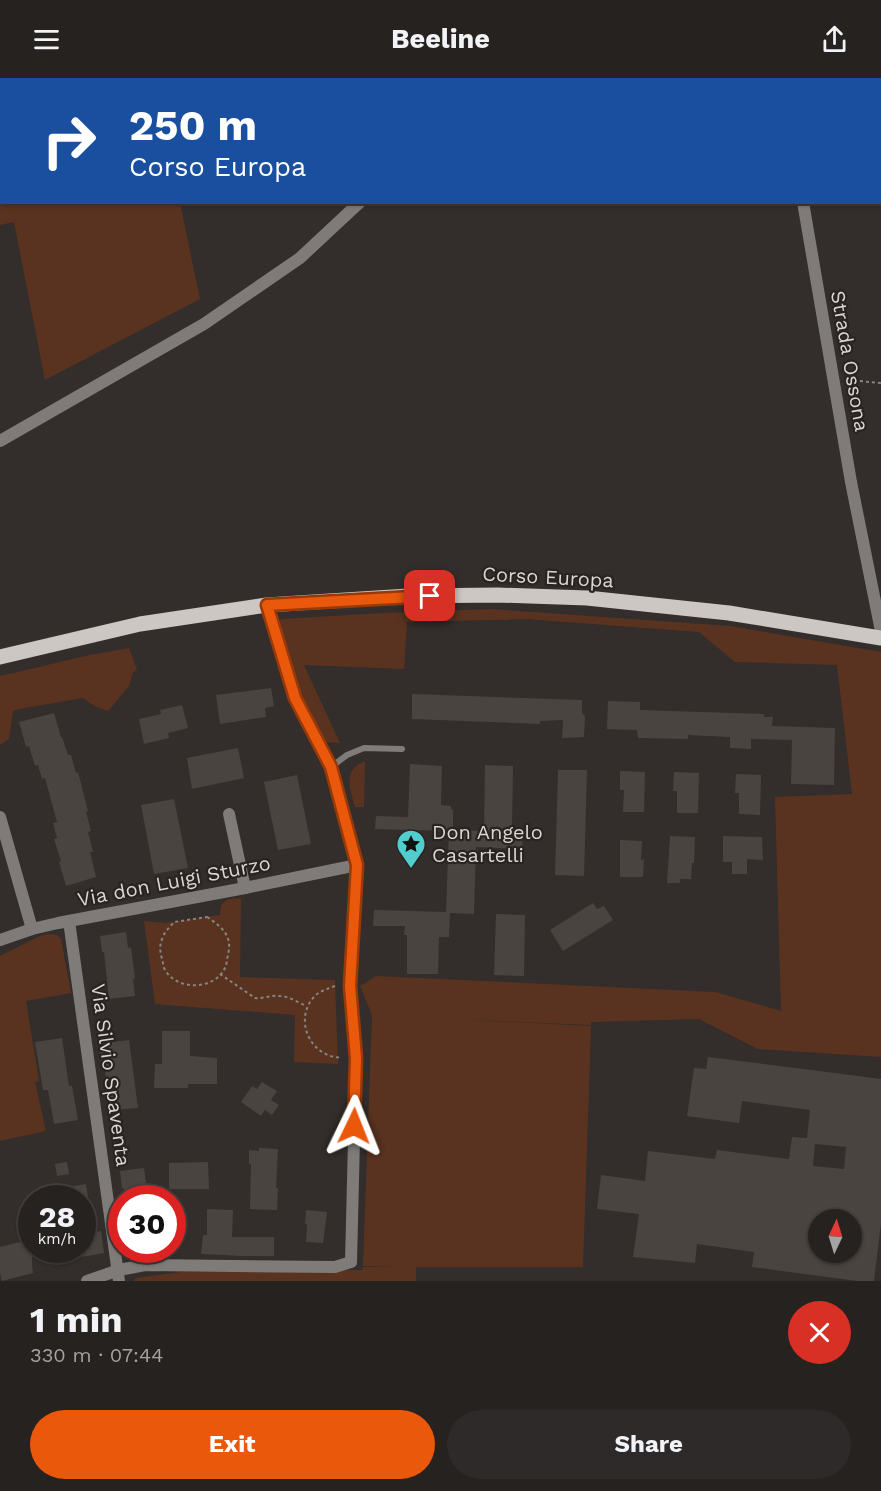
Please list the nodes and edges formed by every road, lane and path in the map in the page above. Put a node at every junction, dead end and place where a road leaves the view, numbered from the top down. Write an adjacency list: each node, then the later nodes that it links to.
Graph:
1 (358, 204): 5 (street)
2 (802, 204): 3 (street, Strada Ossona)
3 (833, 378): 4 (path); 7 (street, Strada Ossona)
4 (881, 383)
5 (0, 441)
6 (267, 605): 8 (main road, Corso Europa); 9 (main road, Corso Europa); 11 (street)
7 (881, 631)
8 (881, 638)
9 (0, 657)
10 (402, 749): 11 (lane)
11 (331, 767): 14 (street)
12 (229, 814): 15 (street)
13 (0, 818): 17 (street)
14 (357, 865): 15 (street, Via don Luigi Sturzo); 20 (street)
15 (244, 888): 16 (street, Via don Luigi Sturzo)
16 (69, 921): 17 (street, Via don Luigi Sturzo); 23 (street, Via Silvio Spaventa)
17 (32, 929): 18 (street, Via don Luigi Sturzo)
18 (0, 940)
19 (220, 974): 19 (path); 21 (path)
20 (350, 986): 21 (path); 22 (street)
21 (308, 1006): 22 (path)
22 (356, 1058): 23 (street)
23 (119, 1275): 24 (street)
24 (87, 1281)

